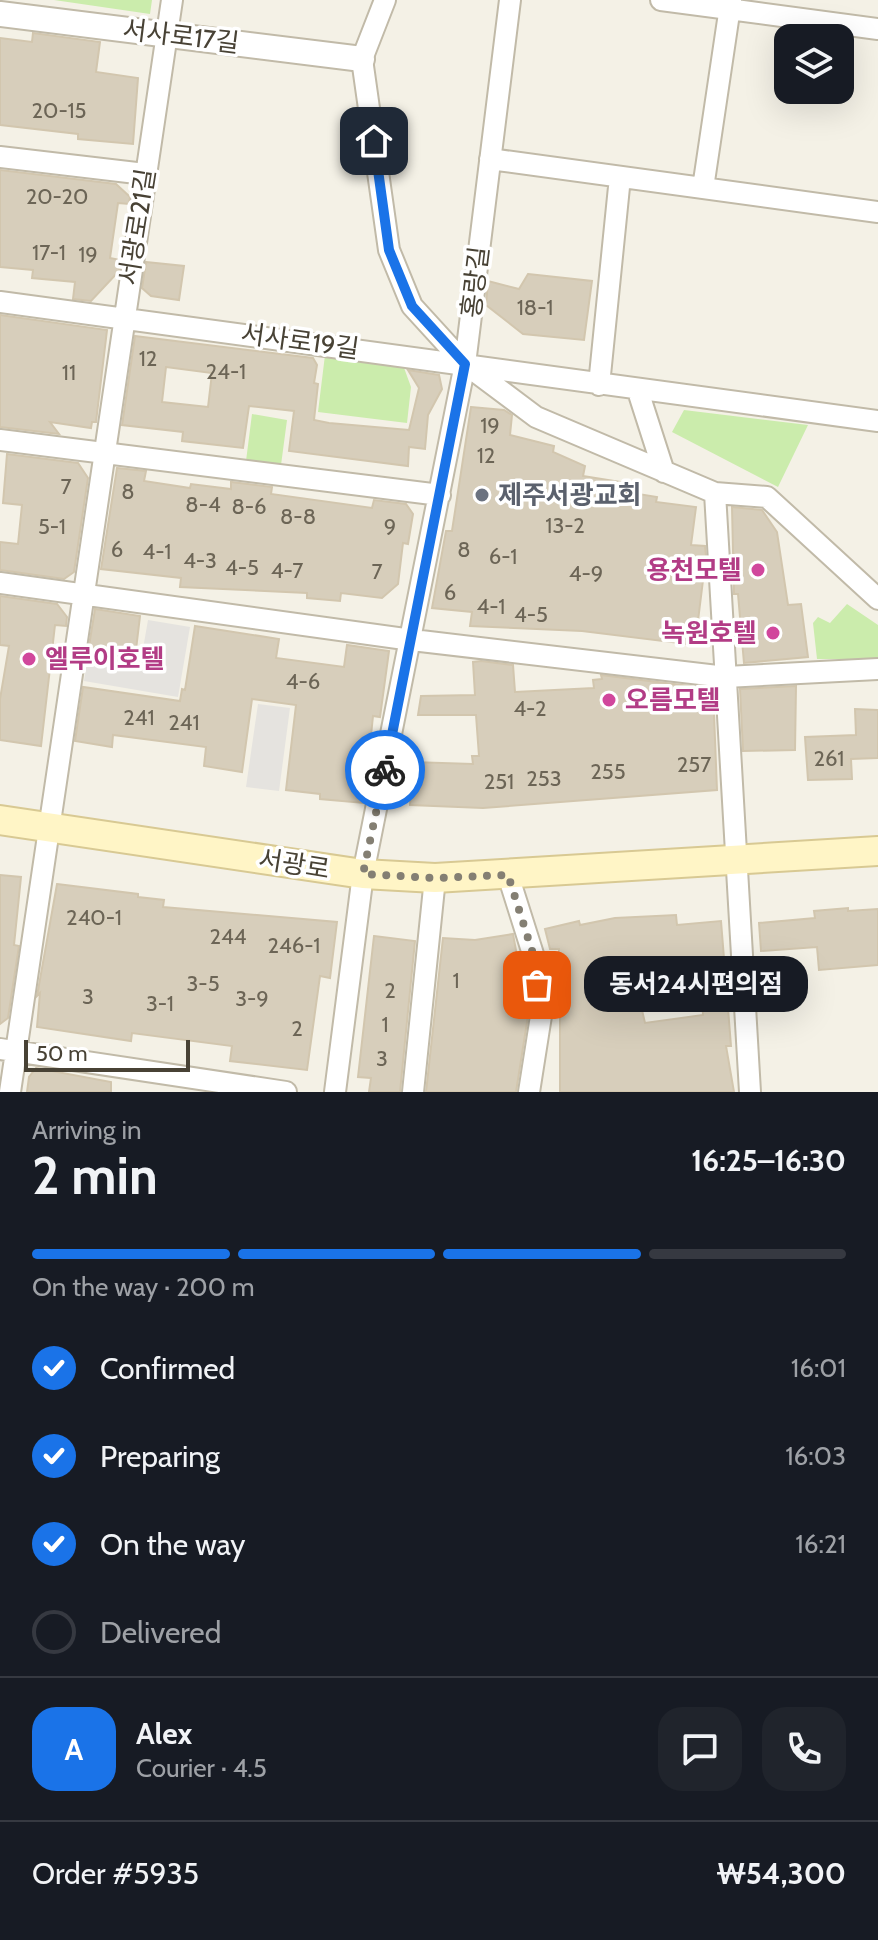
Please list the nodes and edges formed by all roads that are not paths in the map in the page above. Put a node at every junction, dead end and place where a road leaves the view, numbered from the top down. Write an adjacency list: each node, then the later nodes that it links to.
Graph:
1 (172, 0): 8 (street, 서광로21길)
2 (385, 0): 9 (street)
3 (510, 0): 11 (street, 홍랑길)
4 (661, 0): 5 (street)
5 (729, 5): 7 (street); 14 (street)
6 (0, 14): 8 (street, 서사로17길)
7 (878, 29)
8 (167, 34): 9 (street, 서사로17길); 12 (street, 서광로21길)
9 (362, 59): 18 (street)
10 (0, 157): 12 (street)
11 (490, 159): 13 (street); 18 (street, 홍랑길)
12 (145, 174): 17 (street, 서광로21길)
13 (620, 177): 14 (street); 19 (street)
14 (703, 188): 15 (street)
15 (878, 212)
16 (0, 302): 17 (street, 서사로19길)
17 (122, 318): 18 (street, 서사로19길); 23 (street, 서광로21길)
18 (465, 364): 19 (street, 서사로19길); 24 (street); 26 (street, 홍랑길)
19 (599, 385): 20 (street, 서사로19길)
20 (638, 391): 21 (street, 서사로19길); 24 (street)
21 (878, 421)
22 (0, 440): 23 (street)
23 (103, 454): 26 (street); 29 (street, 서광로21길)
24 (664, 472): 25 (street)
25 (715, 493): 30 (street); 33 (street)
26 (440, 495): 31 (street, 홍랑길)
27 (0, 583): 29 (street)
28 (878, 589): 30 (street)
29 (83, 595): 31 (street); 35 (street, 서광로21길)
30 (878, 599)
31 (412, 640): 33 (street); 38 (street, 홍랑길)
32 (878, 669): 33 (street)
33 (726, 677): 37 (street)
34 (0, 820): 35 (main road, 서광로)
35 (49, 827): 38 (main road, 서광로); 41 (street, 서광로21길)
36 (878, 851): 37 (main road, 서광로)
37 (737, 861): 39 (main road, 서광로); 47 (street)
38 (363, 874): 40 (main road, 서광로); 44 (street, 홍랑길)
39 (508, 875): 40 (main road, 서광로); 46 (street)
40 (435, 878): 45 (street)
41 (8, 1050): 42 (street, 서광로21길); 43 (street)
42 (10, 1092)
43 (286, 1092)
44 (335, 1092)
45 (413, 1092)
46 (529, 1092)
47 (750, 1092)

